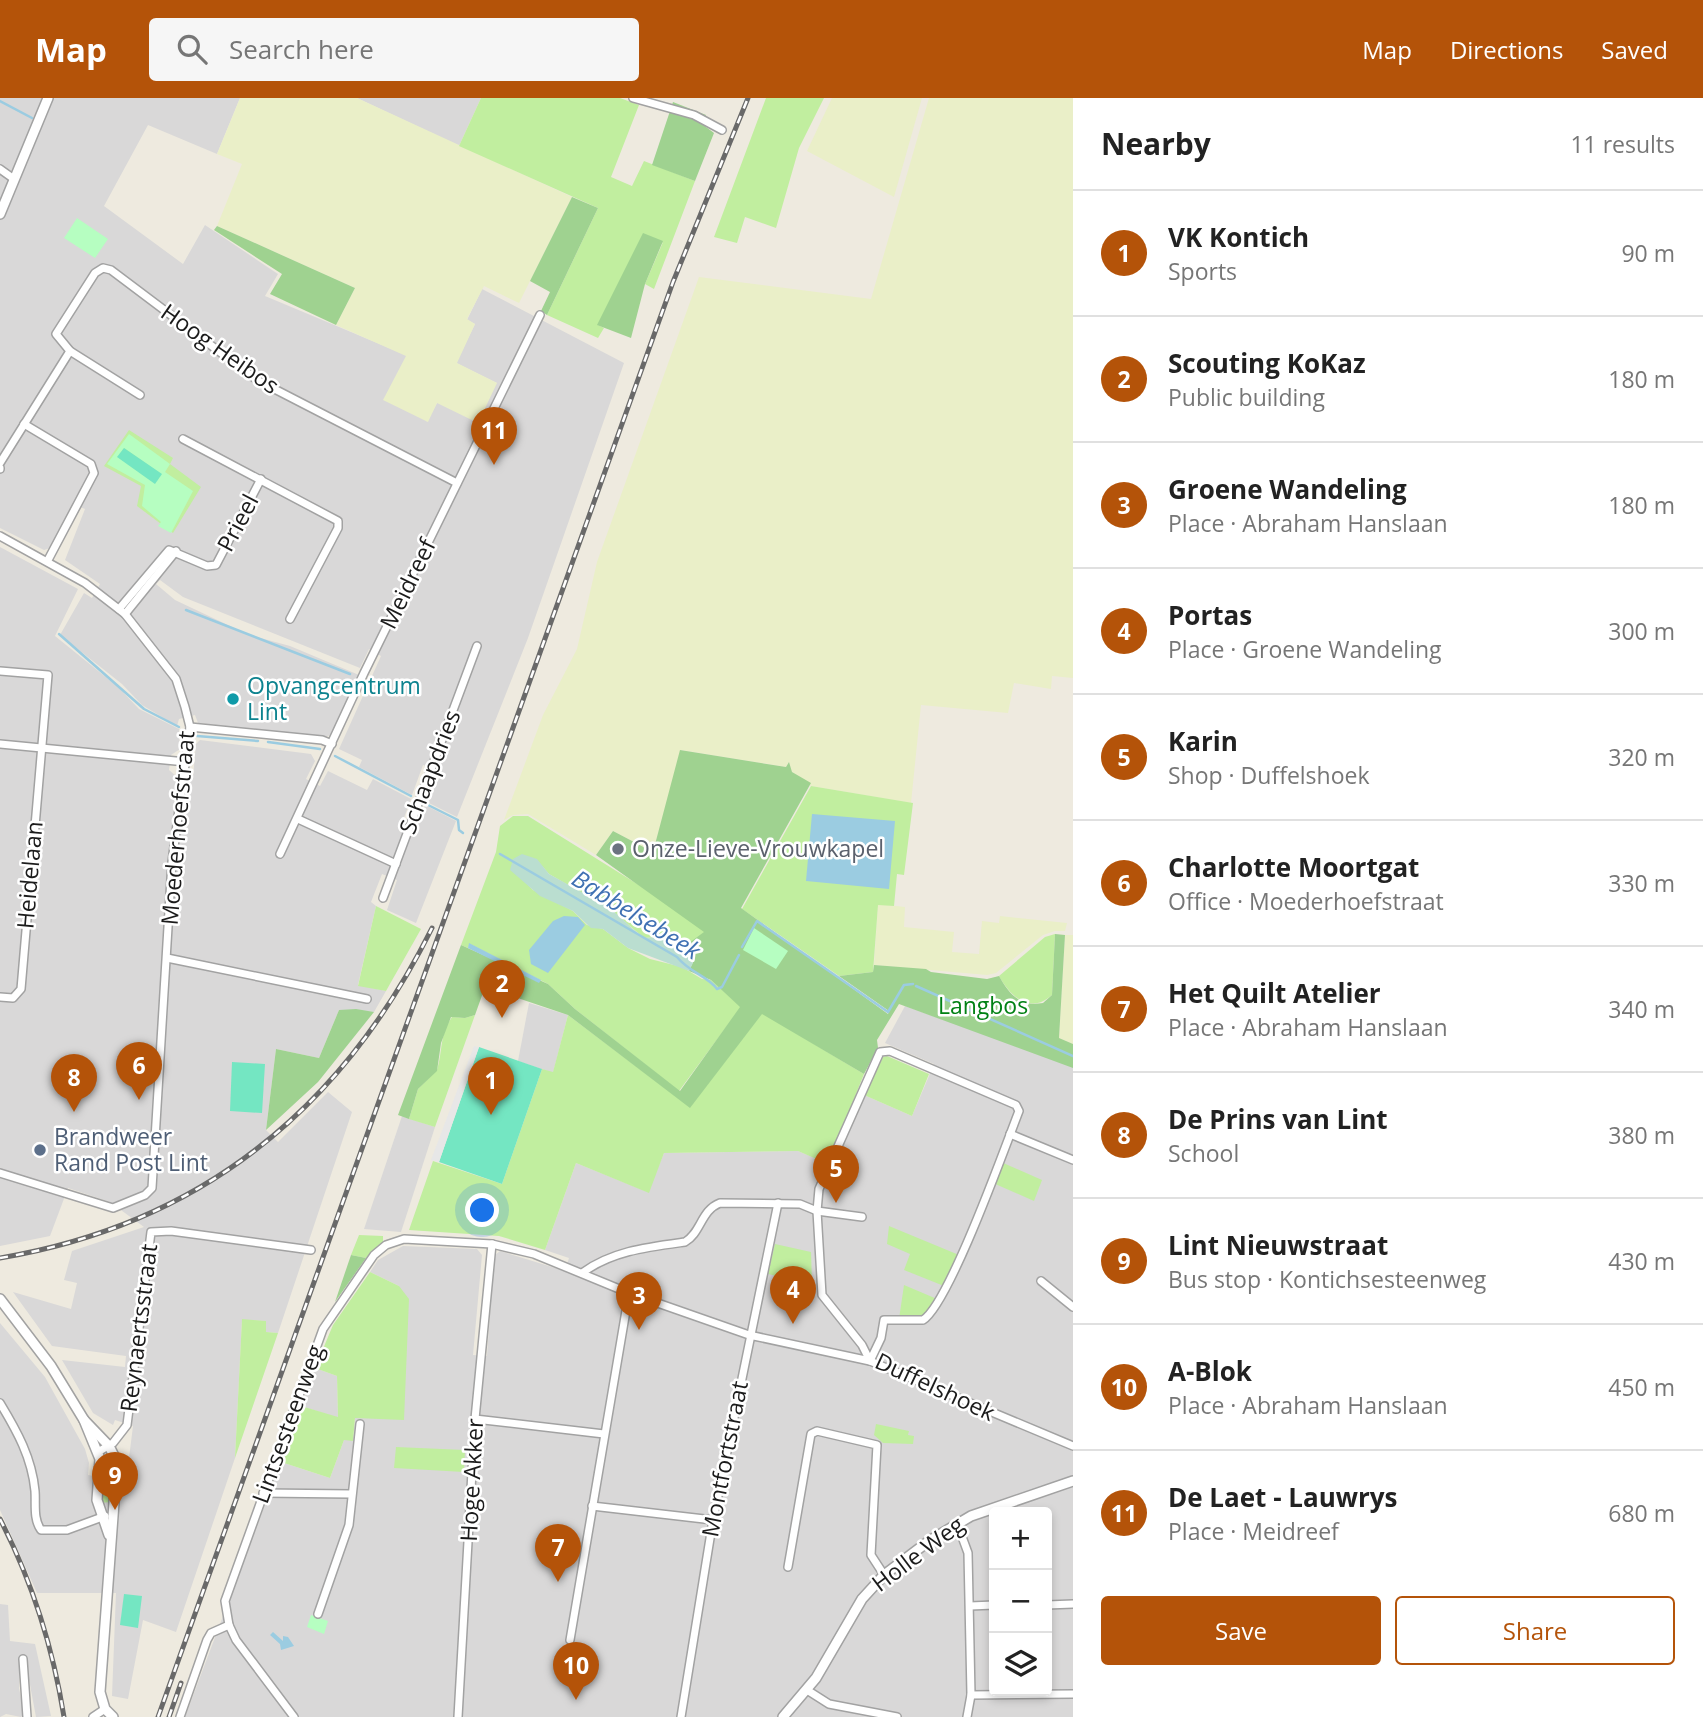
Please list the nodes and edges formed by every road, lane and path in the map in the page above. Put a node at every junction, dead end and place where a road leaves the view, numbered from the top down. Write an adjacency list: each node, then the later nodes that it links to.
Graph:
1 (48, 98): 5 (street)
2 (633, 98): 3 (street)
3 (722, 130)
4 (0, 169): 5 (street)
5 (15, 179): 6 (street)
6 (0, 214)
7 (540, 315): 14 (street, Meidreef)
8 (70, 351): 9 (street); 10 (street); 14 (street, Hoog Heibos)
9 (140, 395)
10 (24, 424): 12 (street); 16 (street)
11 (183, 439): 13 (street)
12 (0, 463)
13 (261, 479): 17 (street, Prieel); 18 (street)
14 (457, 483): 23 (street, Meidreef)
15 (0, 536): 16 (street, Moederhoefstraat)
16 (48, 560): 17 (street, Moederhoefstraat)
17 (122, 611): 21 (street, Moederhoefstraat)
18 (290, 619)
19 (477, 646): 28 (street, Schaapdries)
20 (0, 671): 24 (street, Heidelaan)
21 (190, 727): 23 (street); 25 (street, Moederhoefstraat)
22 (0, 744): 24 (street)
23 (332, 744): 26 (street, Meidreef)
24 (41, 748): 25 (street); 31 (street, Heidelaan)
25 (186, 761): 30 (street, Moederhoefstraat)
26 (298, 819): 27 (street, Meidreef); 28 (street)
27 (280, 854)
28 (396, 864): 29 (street, Schaapdries)
29 (383, 898)
30 (167, 958): 32 (street, Moederhoefstraat); 35 (street, Moederhoefstraat)
31 (0, 997)
32 (367, 999)
33 (1010, 1134): 34 (street); 37 (street, Duffelshoek); 47 (street)
34 (1073, 1160)
35 (0, 1173)
36 (778, 1203): 37 (street); 41 (street); 46 (street, Montfortstraat)
37 (817, 1211): 38 (street); 47 (street, Duffelshoek)
38 (862, 1217)
39 (492, 1244): 41 (street); 49 (street, Hoge Akker); 57 (street, Lintsesteenweg)
40 (311, 1250): 53 (street, Reynaertsstraat)
41 (582, 1273): 43 (street)
42 (1041, 1281): 45 (street)
43 (629, 1293): 46 (street); 52 (street)
44 (0, 1299): 50 (street)
45 (1073, 1307)
46 (749, 1335): 47 (street); 62 (street, Montfortstraat)
47 (870, 1361): 54 (street, Duffelshoek)
48 (0, 1403): 61 (street)
49 (475, 1419): 52 (street); 84 (street, Hoge Akker)
50 (83, 1420): 53 (street); 55 (street)
51 (360, 1424): 58 (street)
52 (604, 1434): 59 (street)
53 (109, 1446): 55 (street, Reynaertsstraat); 60 (street)
54 (1073, 1446)
55 (98, 1452): 61 (street)
56 (1073, 1481): 63 (street, Holle Weg)
57 (263, 1493): 58 (street); 72 (street, Lintsesteenweg)
58 (351, 1494): 71 (street)
59 (592, 1506): 62 (street); 73 (street)
60 (114, 1513): 61 (street); 64 (street)
61 (101, 1517): 64 (street)
62 (713, 1520): 85 (street, Montfortstraat)
63 (957, 1523): 66 (street, Holle Weg); 70 (street)
64 (110, 1537): 78 (street)
65 (788, 1567): 66 (street)
66 (884, 1575): 75 (street, Holle Weg)
67 (1073, 1604): 69 (street)
68 (989, 1605): 70 (street)
69 (1052, 1605)
70 (970, 1606): 77 (street)
71 (318, 1614)
72 (229, 1625): 82 (street); 83 (street)
73 (570, 1640)
74 (23, 1659): 79 (street)
75 (807, 1690): 86 (street, Holle Weg); 87 (street)
76 (1073, 1694): 77 (street)
77 (971, 1695): 88 (street)
78 (105, 1709): 80 (street); 81 (street)
79 (27, 1717)
80 (93, 1717)
81 (113, 1717)
82 (180, 1717)
83 (294, 1717)
84 (458, 1717)
85 (681, 1717)
86 (783, 1717)
87 (897, 1717)
88 (967, 1717)

